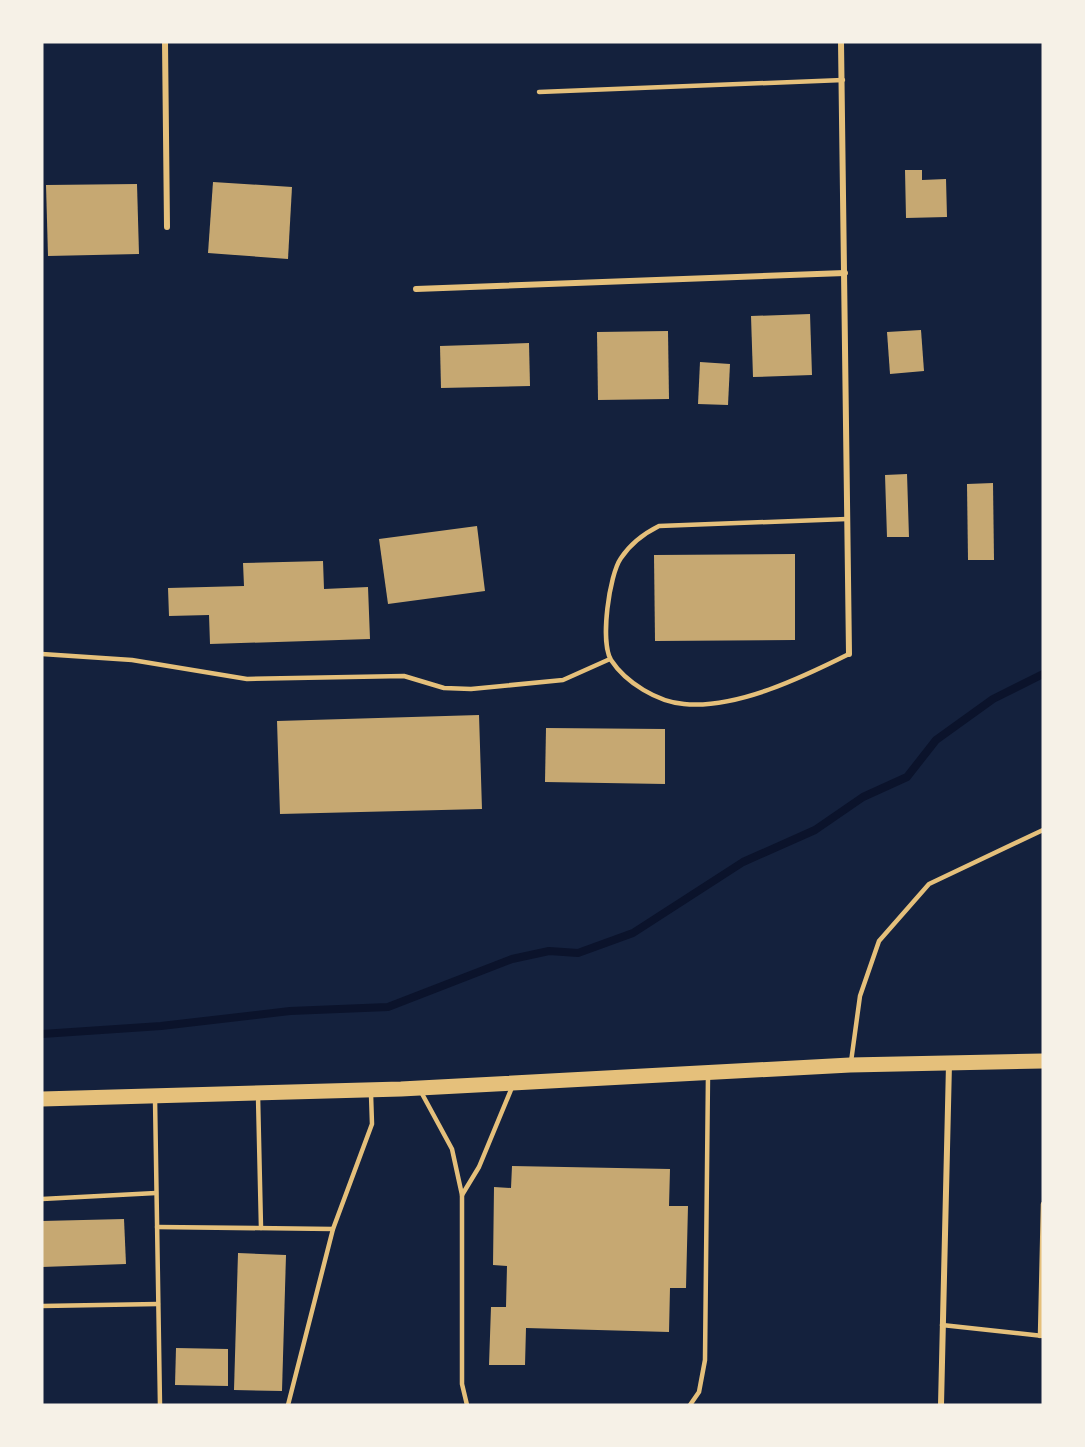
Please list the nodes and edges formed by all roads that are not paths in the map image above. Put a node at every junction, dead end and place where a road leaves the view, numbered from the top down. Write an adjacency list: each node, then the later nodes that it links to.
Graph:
1 (165, 42): 5 (street)
2 (841, 42): 3 (street)
3 (843, 80): 4 (lane); 6 (street)
4 (539, 92)
5 (167, 227)
6 (845, 273): 7 (street); 8 (street)
7 (416, 289)
8 (847, 519): 10 (street); 11 (lane)
9 (42, 654): 11 (lane)
10 (849, 654): 11 (lane)
11 (610, 659)
12 (1043, 830): 15 (lane)
13 (1043, 1061): 14 (main road)
14 (949, 1063): 15 (main road); 32 (street)
15 (850, 1065): 16 (main road)
16 (708, 1072): 17 (main road); 37 (lane)
17 (514, 1083): 18 (main road); 24 (lane)
18 (418, 1088): 19 (main road); 24 (lane)
19 (371, 1090): 20 (main road); 29 (lane)
20 (258, 1093): 21 (main road); 28 (lane)
21 (155, 1095): 22 (main road); 23 (lane)
22 (42, 1099)
23 (156, 1193): 25 (lane); 27 (lane)
24 (462, 1194): 36 (lane)
25 (42, 1199)
26 (1043, 1204): 33 (lane)
27 (157, 1227): 28 (lane); 30 (lane)
28 (261, 1228): 29 (lane)
29 (333, 1229): 35 (lane)
30 (158, 1304): 31 (lane); 34 (lane)
31 (42, 1306)
32 (942, 1325): 33 (lane); 38 (street)
33 (1041, 1336)
34 (160, 1405)
35 (288, 1405)
36 (467, 1405)
37 (690, 1405)
38 (941, 1405)

